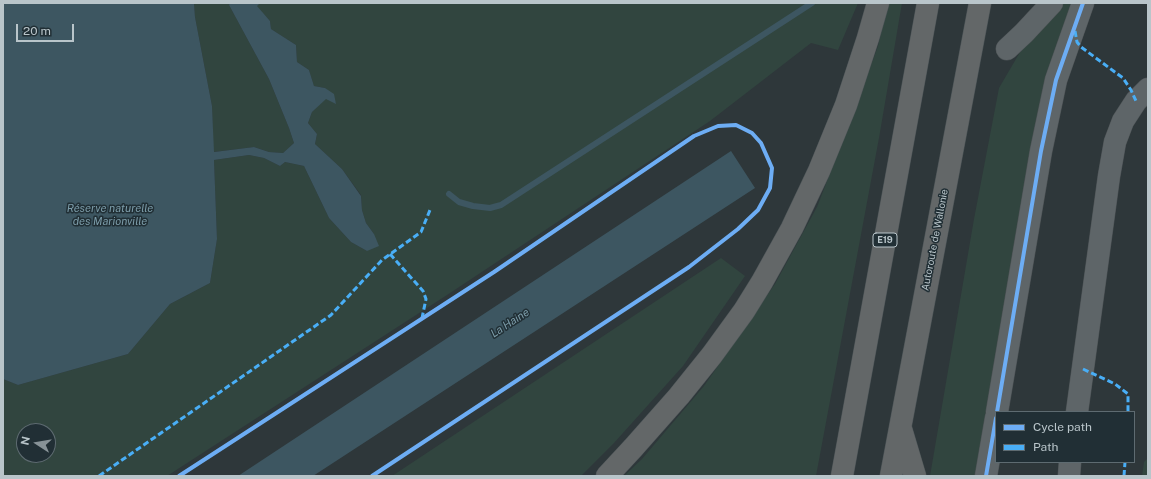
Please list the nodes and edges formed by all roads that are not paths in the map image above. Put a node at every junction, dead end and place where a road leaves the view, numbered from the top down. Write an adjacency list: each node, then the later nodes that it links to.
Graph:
1 (878, 3): 13 (highway)
2 (928, 3): 14 (highway, E19)
3 (980, 3): 11 (highway, Autoroute de Wallonie)
4 (1052, 3): 6 (street)
5 (1083, 3): 8 (street)
6 (1007, 49)
7 (1148, 88): 9 (street)
8 (997, 411)
9 (1077, 411)
10 (995, 424): 17 (street)
11 (900, 426): 15 (highway, Autoroute de Wallonie); 16 (highway)
12 (1070, 463): 18 (street)
13 (606, 476)
14 (842, 476)
15 (891, 476)
16 (916, 476)
17 (986, 476)
18 (1068, 476)

